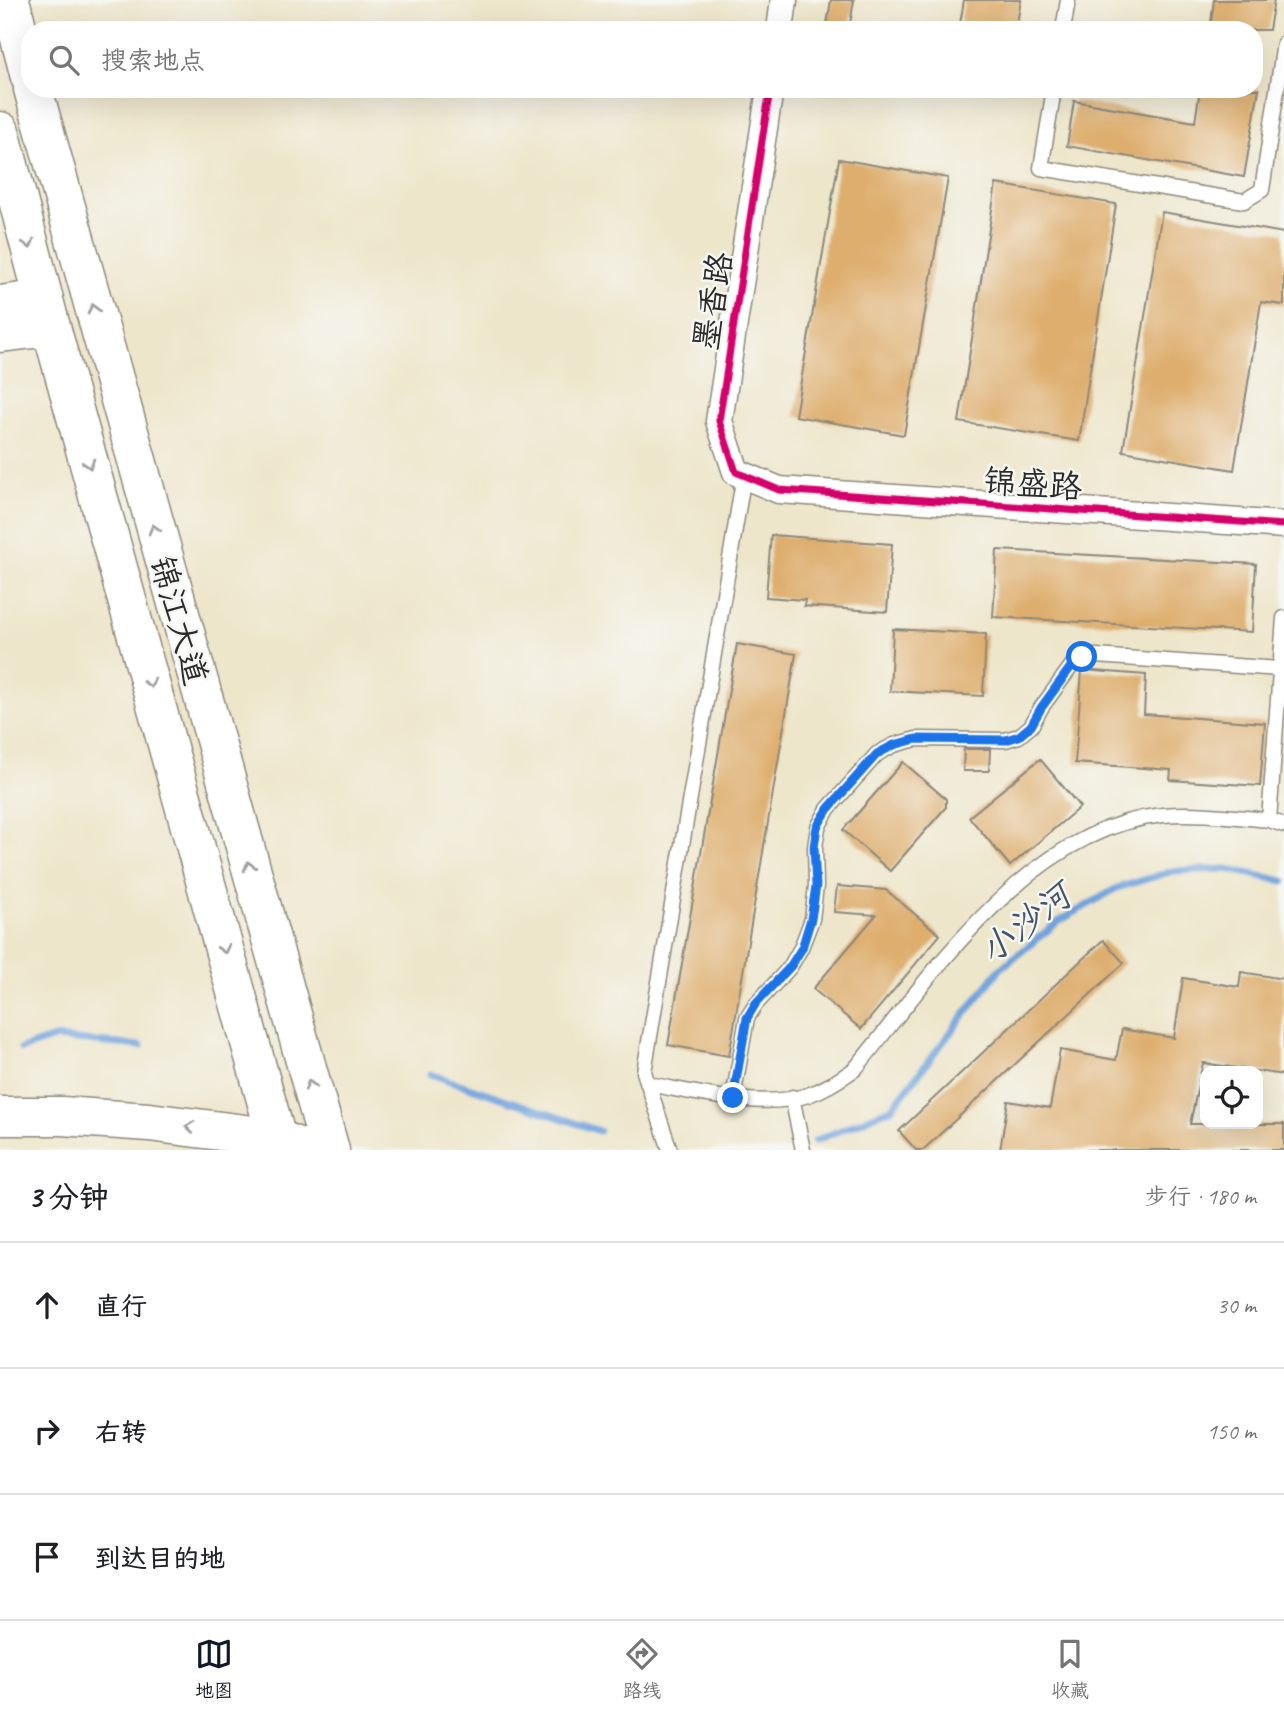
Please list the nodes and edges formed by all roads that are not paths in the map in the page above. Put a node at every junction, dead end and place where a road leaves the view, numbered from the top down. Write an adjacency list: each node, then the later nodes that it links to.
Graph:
1 (10, 0): 6 (main road)
2 (784, 0): 4 (street)
3 (1068, 0): 5 (lane)
4 (781, 21)
5 (1064, 21)
6 (21, 42)
7 (1284, 43): 10 (lane)
8 (35, 98): 26 (main road, 锦江大道, one-way to 8)
9 (769, 98): 15 (street, 墨香路)
10 (1053, 98)
11 (0, 131): 13 (main road, 锦江大道, one-way to 13)
12 (0, 305): 13 (main road)
13 (47, 313): 14 (main road); 25 (main road, 锦江大道, one-way to 25)
14 (0, 333)
15 (744, 475): 16 (street, 锦盛路); 21 (lane)
16 (1284, 525)
17 (1284, 618): 18 (lane)
18 (1280, 669): 19 (lane); 23 (lane)
19 (1269, 820): 20 (lane); 22 (lane)
20 (1284, 825)
21 (648, 1084): 23 (lane); 27 (lane)
22 (792, 1097): 23 (lane); 28 (lane)
23 (733, 1098)
24 (0, 1116): 25 (main road, one-way to 24)
25 (287, 1146)
26 (330, 1150)
27 (670, 1150)
28 (803, 1150)

